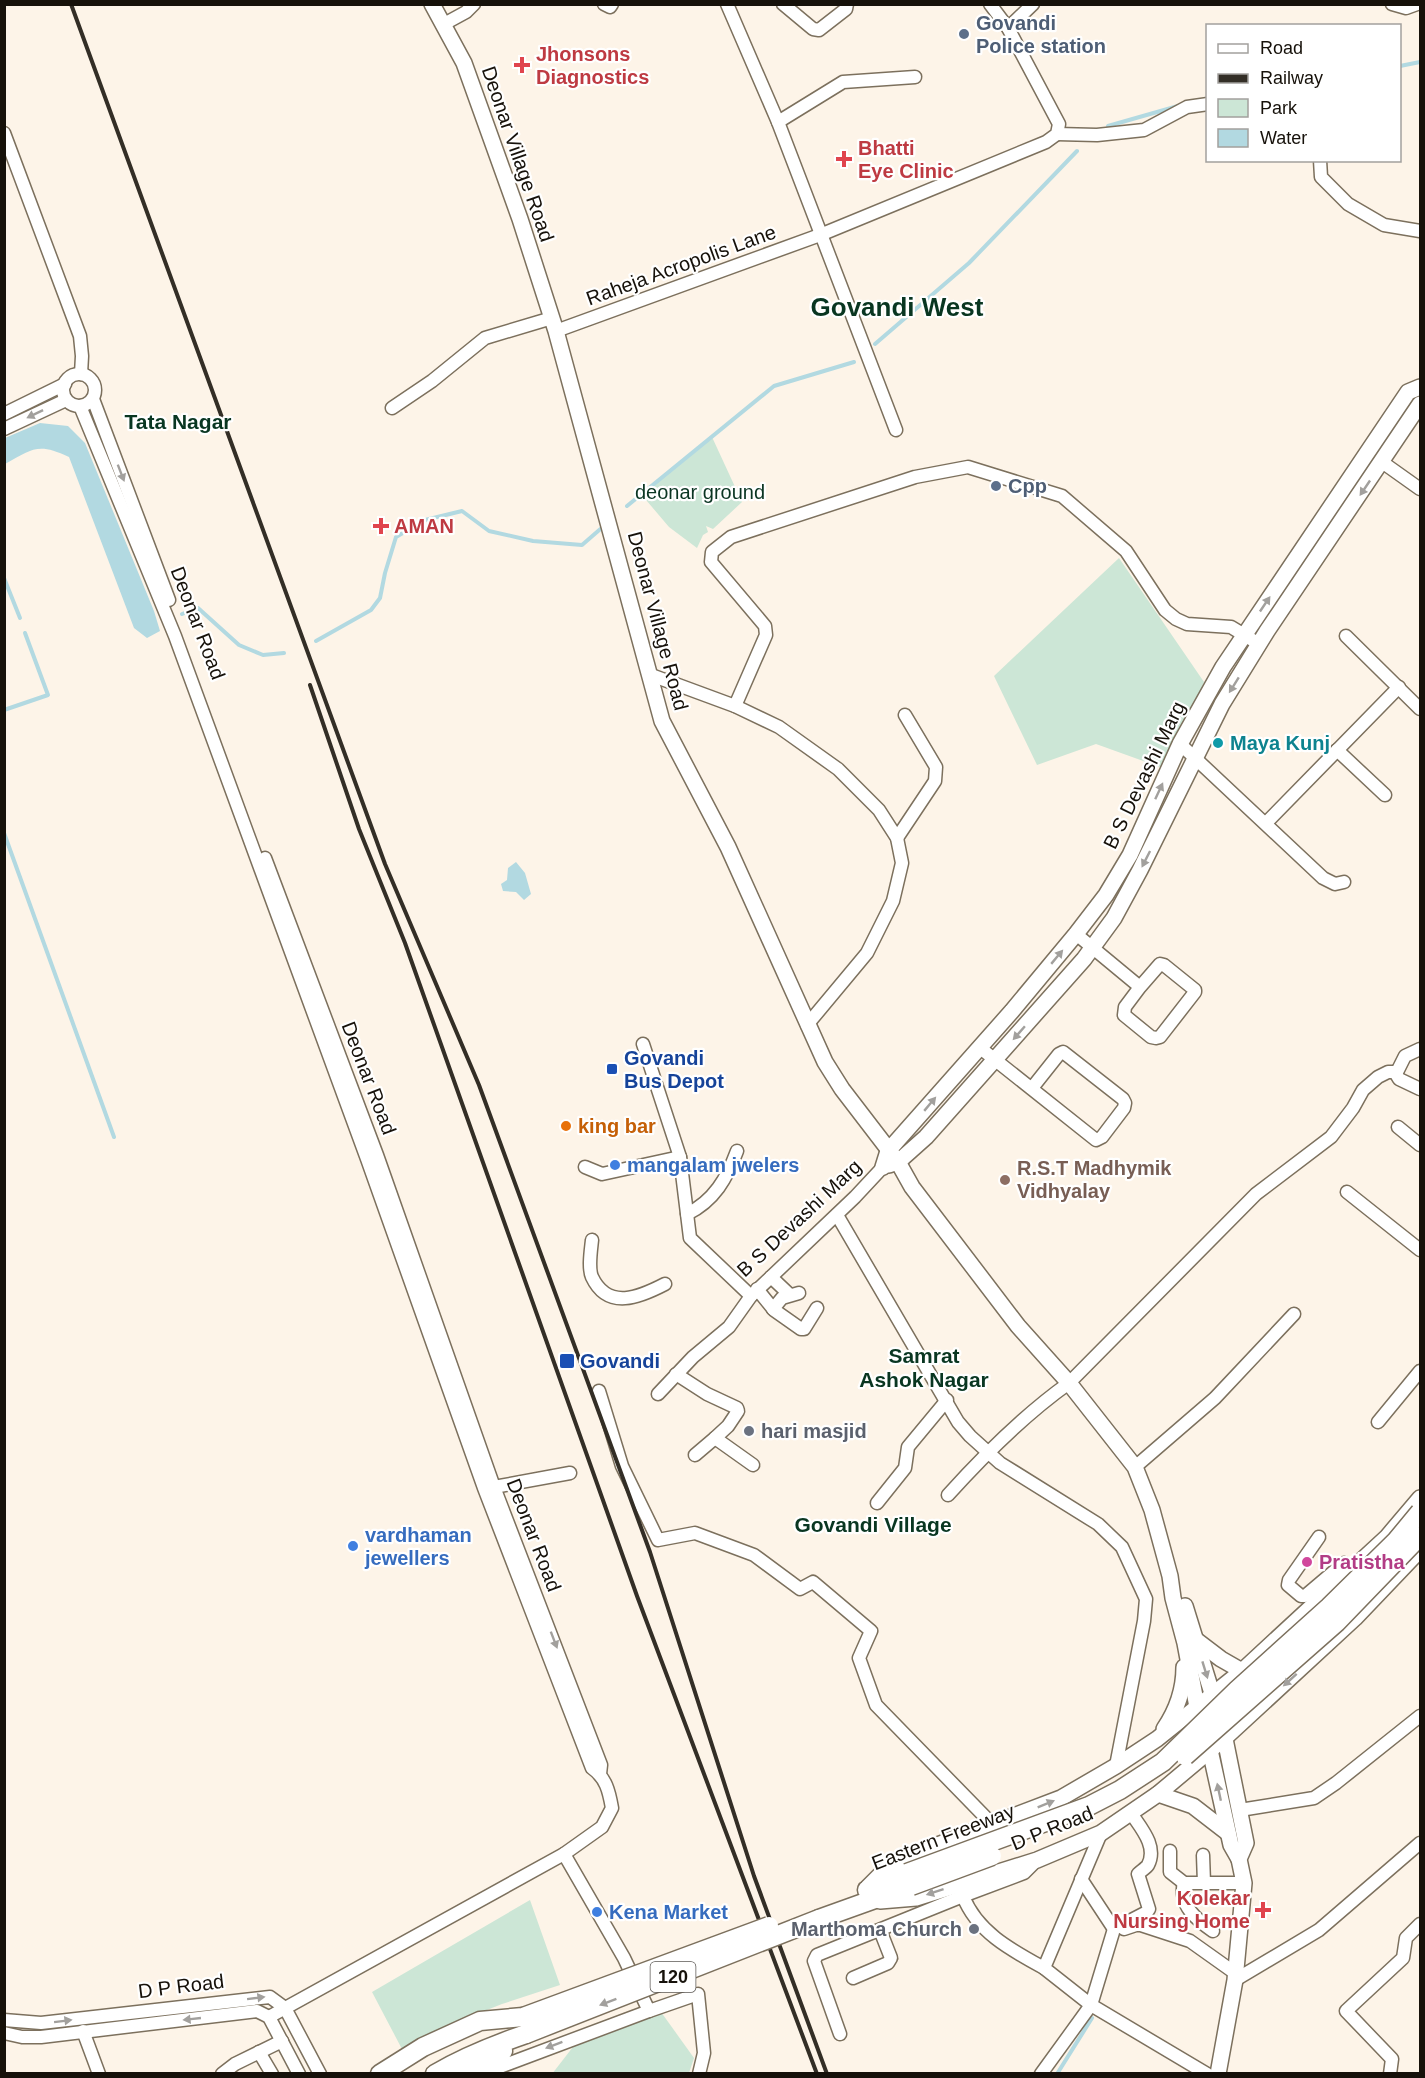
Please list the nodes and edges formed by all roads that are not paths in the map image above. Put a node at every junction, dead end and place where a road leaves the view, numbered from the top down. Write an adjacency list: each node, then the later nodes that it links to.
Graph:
1 (432, 4): 12 (main road, Deonar Village Road)
2 (474, 4): 12 (street)
3 (604, 4): 4 (street)
4 (612, 4)
5 (727, 4): 16 (street)
6 (783, 4): 7 (street)
7 (847, 4)
8 (990, 4): 13 (street)
9 (1032, 4): 13 (street)
10 (1392, 4): 11 (street)
11 (1417, 4)
12 (444, 24): 22 (main road, Deonar Village Road)
13 (1008, 28): 18 (street)
14 (915, 77): 16 (street)
15 (1206, 104): 18 (street)
16 (777, 122): 21 (street)
17 (4, 134): 23 (street)
18 (1057, 134): 21 (street, Raheja Acropolis Lane)
19 (1320, 162): 20 (street)
20 (1420, 231)
21 (820, 235): 22 (street, Raheja Acropolis Lane); 33 (street)
22 (554, 324): 30 (street, Raheja Acropolis Lane); 42 (main road, Deonar Village Road)
23 (81, 374): 24 (street); 27 (street)
24 (64, 384): 26 (street); 31 (street)
25 (1420, 387): 38 (main road, B S Devashi Marg, one-way to 25)
26 (66, 399): 29 (street); 32 (street, one-way to 32)
27 (93, 399): 29 (street); 34 (street, Deonar Road)
28 (1420, 404): 36 (main road, B S Devashi Marg)
29 (80, 406): 35 (street, Deonar Road)
30 (392, 408)
31 (4, 414)
32 (4, 429)
33 (896, 430)
34 (108, 438): 35 (street); 41 (street, Deonar Road, one-way to 41)
35 (95, 442): 41 (street, Deonar Road)
36 (1382, 462): 37 (street); 40 (main road, B S Devashi Marg, one-way to 40)
37 (1420, 489)
38 (1244, 634): 40 (street); 44 (street); 47 (main road, B S Devashi Marg)
39 (1346, 636): 43 (street)
40 (1259, 644): 49 (main road, B S Devashi Marg, one-way to 49)
41 (187, 659): 81 (street, Deonar Road)
42 (651, 675): 44 (street); 57 (main road, Deonar Village Road)
43 (1399, 687): 45 (street); 48 (street)
44 (735, 706): 52 (street)
45 (1420, 709)
46 (905, 714): 52 (street)
47 (1180, 744): 49 (street); 54 (main road, B S Devashi Marg, one-way to 47)
48 (1337, 750): 50 (street); 51 (street)
49 (1196, 758): 51 (street); 55 (main road, B S Devashi Marg, one-way to 55)
50 (1385, 795)
51 (1266, 823): 53 (street)
52 (897, 838): 57 (street)
53 (1344, 882)
54 (1076, 934): 55 (street); 59 (main road, B S Devashi Marg, one-way to 54)
55 (1092, 948): 56 (street); 61 (main road, B S Devashi Marg, one-way to 61)
56 (1140, 987): 56 (street)
57 (807, 1025): 71 (main road, Deonar Village Road)
58 (643, 1044): 70 (street)
59 (979, 1047): 61 (street); 65 (main road, B S Devashi Marg, one-way to 59)
60 (1420, 1049): 62 (street)
61 (995, 1060): 63 (street); 67 (main road, B S Devashi Marg)
62 (1397, 1072): 64 (street); 87 (street)
63 (1032, 1088): 63 (street)
64 (1420, 1089)
65 (913, 1125): 67 (main road); 71 (main road, B S Devashi Marg)
66 (1398, 1127): 68 (street)
67 (926, 1137): 71 (main road, B S Devashi Marg)
68 (1420, 1145)
69 (737, 1151): 74 (street)
70 (680, 1157): 72 (street); 74 (street)
71 (890, 1160): 75 (street, B S Devashi Marg); 87 (main road, Deonar Village Road)
72 (585, 1167)
73 (1347, 1192): 77 (street)
74 (687, 1214): 80 (street, B S Devashi Marg)
75 (837, 1215): 78 (street, B S Devashi Marg); 90 (street)
76 (592, 1240): 79 (street)
77 (1420, 1250)
78 (771, 1276): 80 (street, B S Devashi Marg); 83 (street)
79 (665, 1284)
80 (754, 1293): 83 (street); 86 (street)
81 (424, 1303): 98 (street, Deonar Road); 107 (street, Deonar Road)
82 (817, 1308): 83 (street)
83 (773, 1309)
84 (1294, 1314): 96 (street)
85 (1420, 1371): 91 (street)
86 (676, 1374): 89 (street); 92 (street)
87 (1069, 1383): 93 (street); 96 (main road, Deonar Village Road)
88 (599, 1392): 121 (street)
89 (658, 1394)
90 (947, 1400): 93 (street); 101 (street)
91 (1378, 1422)
92 (715, 1438): 94 (street); 95 (street)
93 (988, 1451): 99 (street); 117 (street)
94 (694, 1455)
95 (753, 1466)
96 (1135, 1467): 109 (main road, Deonar Village Road)
97 (570, 1473): 98 (street)
98 (494, 1487): 107 (street, Deonar Road)
99 (948, 1495)
100 (1420, 1498): 108 (main road)
101 (877, 1503)
102 (1420, 1512): 131 (highway, Eastern Freeway, bridge)
103 (1420, 1536): 131 (highway, Eastern Freeway, bridge)
104 (1318, 1537): 108 (street)
105 (1420, 1550): 114 (main road, D P Road, one-way to 114)
106 (1344, 1563): 108 (street)
107 (521, 1569): 126 (street, Deonar Road)
108 (1323, 1589): 110 (main road)
109 (1190, 1642): 110 (main road); 111 (main road, one-way to 111); 112 (main road); 115 (main road)
110 (1242, 1671): 111 (main road)
111 (1213, 1695): 112 (main road); 114 (main road)
112 (1197, 1707): 115 (main road); 116 (main road)
113 (1420, 1716): 119 (street)
114 (1226, 1737): 116 (main road, D P Road); 119 (main road)
115 (1157, 1739): 117 (main road)
116 (1210, 1750): 118 (main road, D P Road); 123 (main road, one-way to 116)
117 (1116, 1766): 121 (main road, one-way to 117)
118 (1158, 1794): 120 (main road, D P Road); 123 (main road)
119 (1240, 1810): 128 (main road)
120 (1131, 1813): 122 (main road, D P Road); 138 (street)
121 (993, 1825): 136 (main road)
122 (1101, 1833): 129 (main road, D P Road); 130 (street)
123 (1228, 1833): 128 (main road)
124 (1420, 1843): 142 (street)
125 (1170, 1851): 132 (street)
126 (564, 1854): 145 (street, Deonar Road); 146 (street)
127 (1203, 1855): 133 (street)
128 (1239, 1859): 134 (main road)
129 (1037, 1860): 135 (street); 136 (main road, D P Road, one-way to 136)
130 (1081, 1879): 138 (street); 141 (street)
131 (909, 1880): 136 (highway, Eastern Freeway)
132 (1184, 1883): 133 (street); 140 (street)
133 (1204, 1883): 134 (street)
134 (1244, 1883): 142 (main road)
135 (963, 1896): 139 (street); 141 (street)
136 (866, 1897): 150 (highway, Eastern Freeway / 120, bridge)
137 (1420, 1924): 171 (street)
138 (1114, 1929): 144 (street)
139 (880, 1930): 143 (street); 153 (street)
140 (1213, 1931)
141 (1044, 1968): 144 (street)
142 (1235, 1976): 144 (street); 170 (main road)
143 (853, 1978)
144 (1094, 2006): 168 (street); 169 (street)
145 (285, 2008): 147 (street, Deonar Road); 149 (street, D P Road, one-way to 145); 161 (street)
146 (649, 2011): 166 (street, one-way to 166); 167 (street)
147 (269, 2017): 149 (street, D P Road, one-way to 149); 155 (street)
148 (4, 2020): 149 (street, D P Road, one-way to 149)
149 (112, 2021): 151 (street, D P Road)
150 (525, 2026): 154 (highway, Eastern Freeway); 162 (highway); 165 (highway)
151 (83, 2031): 152 (street, D P Road); 157 (street)
152 (4, 2033)
153 (840, 2034)
154 (483, 2040): 163 (highway, Eastern Freeway); 164 (highway, Eastern Freeway)
155 (282, 2041): 156 (street); 160 (street)
156 (259, 2052): 158 (street); 159 (street)
157 (99, 2073)
158 (222, 2073)
159 (272, 2073)
160 (299, 2073)
161 (320, 2073)
162 (380, 2073)
163 (400, 2073)
164 (435, 2073)
165 (463, 2073)
166 (481, 2073)
167 (699, 2073)
168 (1041, 2073)
169 (1207, 2073)
170 (1218, 2073)
171 (1390, 2073)

